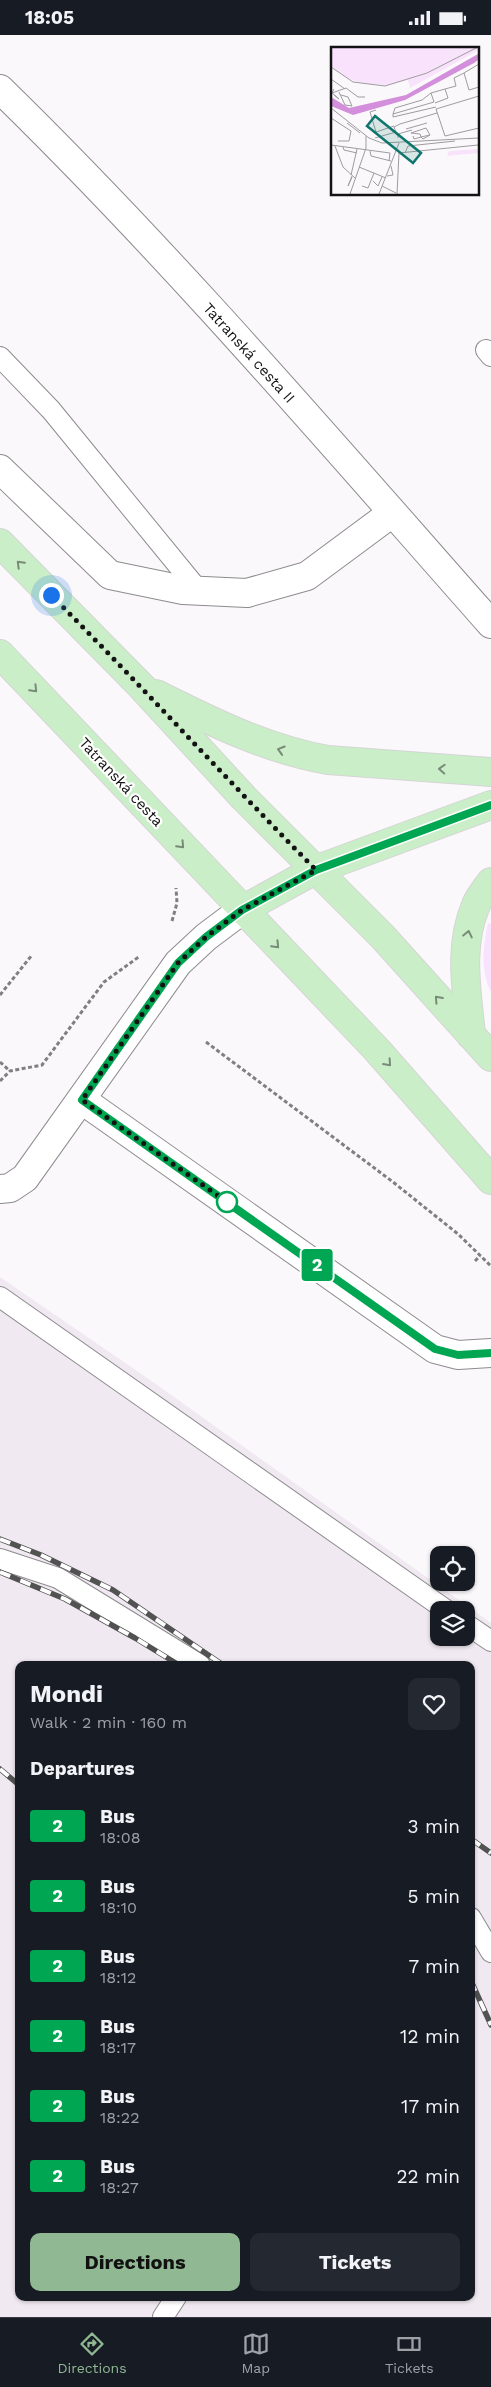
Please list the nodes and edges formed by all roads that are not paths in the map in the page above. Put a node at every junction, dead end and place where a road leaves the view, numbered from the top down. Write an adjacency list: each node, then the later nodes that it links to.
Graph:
1 (0, 89): 4 (street, Tatranská cesta II)
2 (0, 357): 6 (lane)
3 (0, 469): 6 (street)
4 (392, 513): 6 (street); 7 (street, Tatranská cesta II)
5 (0, 543): 9 (main road, one-way to 5)
6 (199, 591)
7 (491, 623)
8 (0, 654): 14 (main road, Tatranská cesta, one-way to 14)
9 (141, 685): 10 (main road, one-way to 9); 12 (main road)
10 (491, 772)
11 (491, 805): 12 (main road)
12 (316, 870): 14 (main road); 15 (main road, one-way to 12)
13 (491, 882): 15 (main road, one-way to 13)
14 (242, 910): 17 (street); 18 (main road, Tatranská cesta, one-way to 18)
15 (471, 1035): 16 (main road)
16 (491, 1057)
17 (82, 1100): 19 (street); 21 (street)
18 (491, 1180)
19 (0, 1189)
20 (0, 1297): 23 (lane)
21 (491, 1353)
22 (0, 1559): 26 (lane)
23 (433, 1601)
24 (475, 1630): 25 (lane)
25 (491, 1641)
26 (194, 1661)
27 (475, 1925): 28 (lane)
28 (491, 1953)
29 (173, 2301): 30 (lane)
30 (163, 2317)

